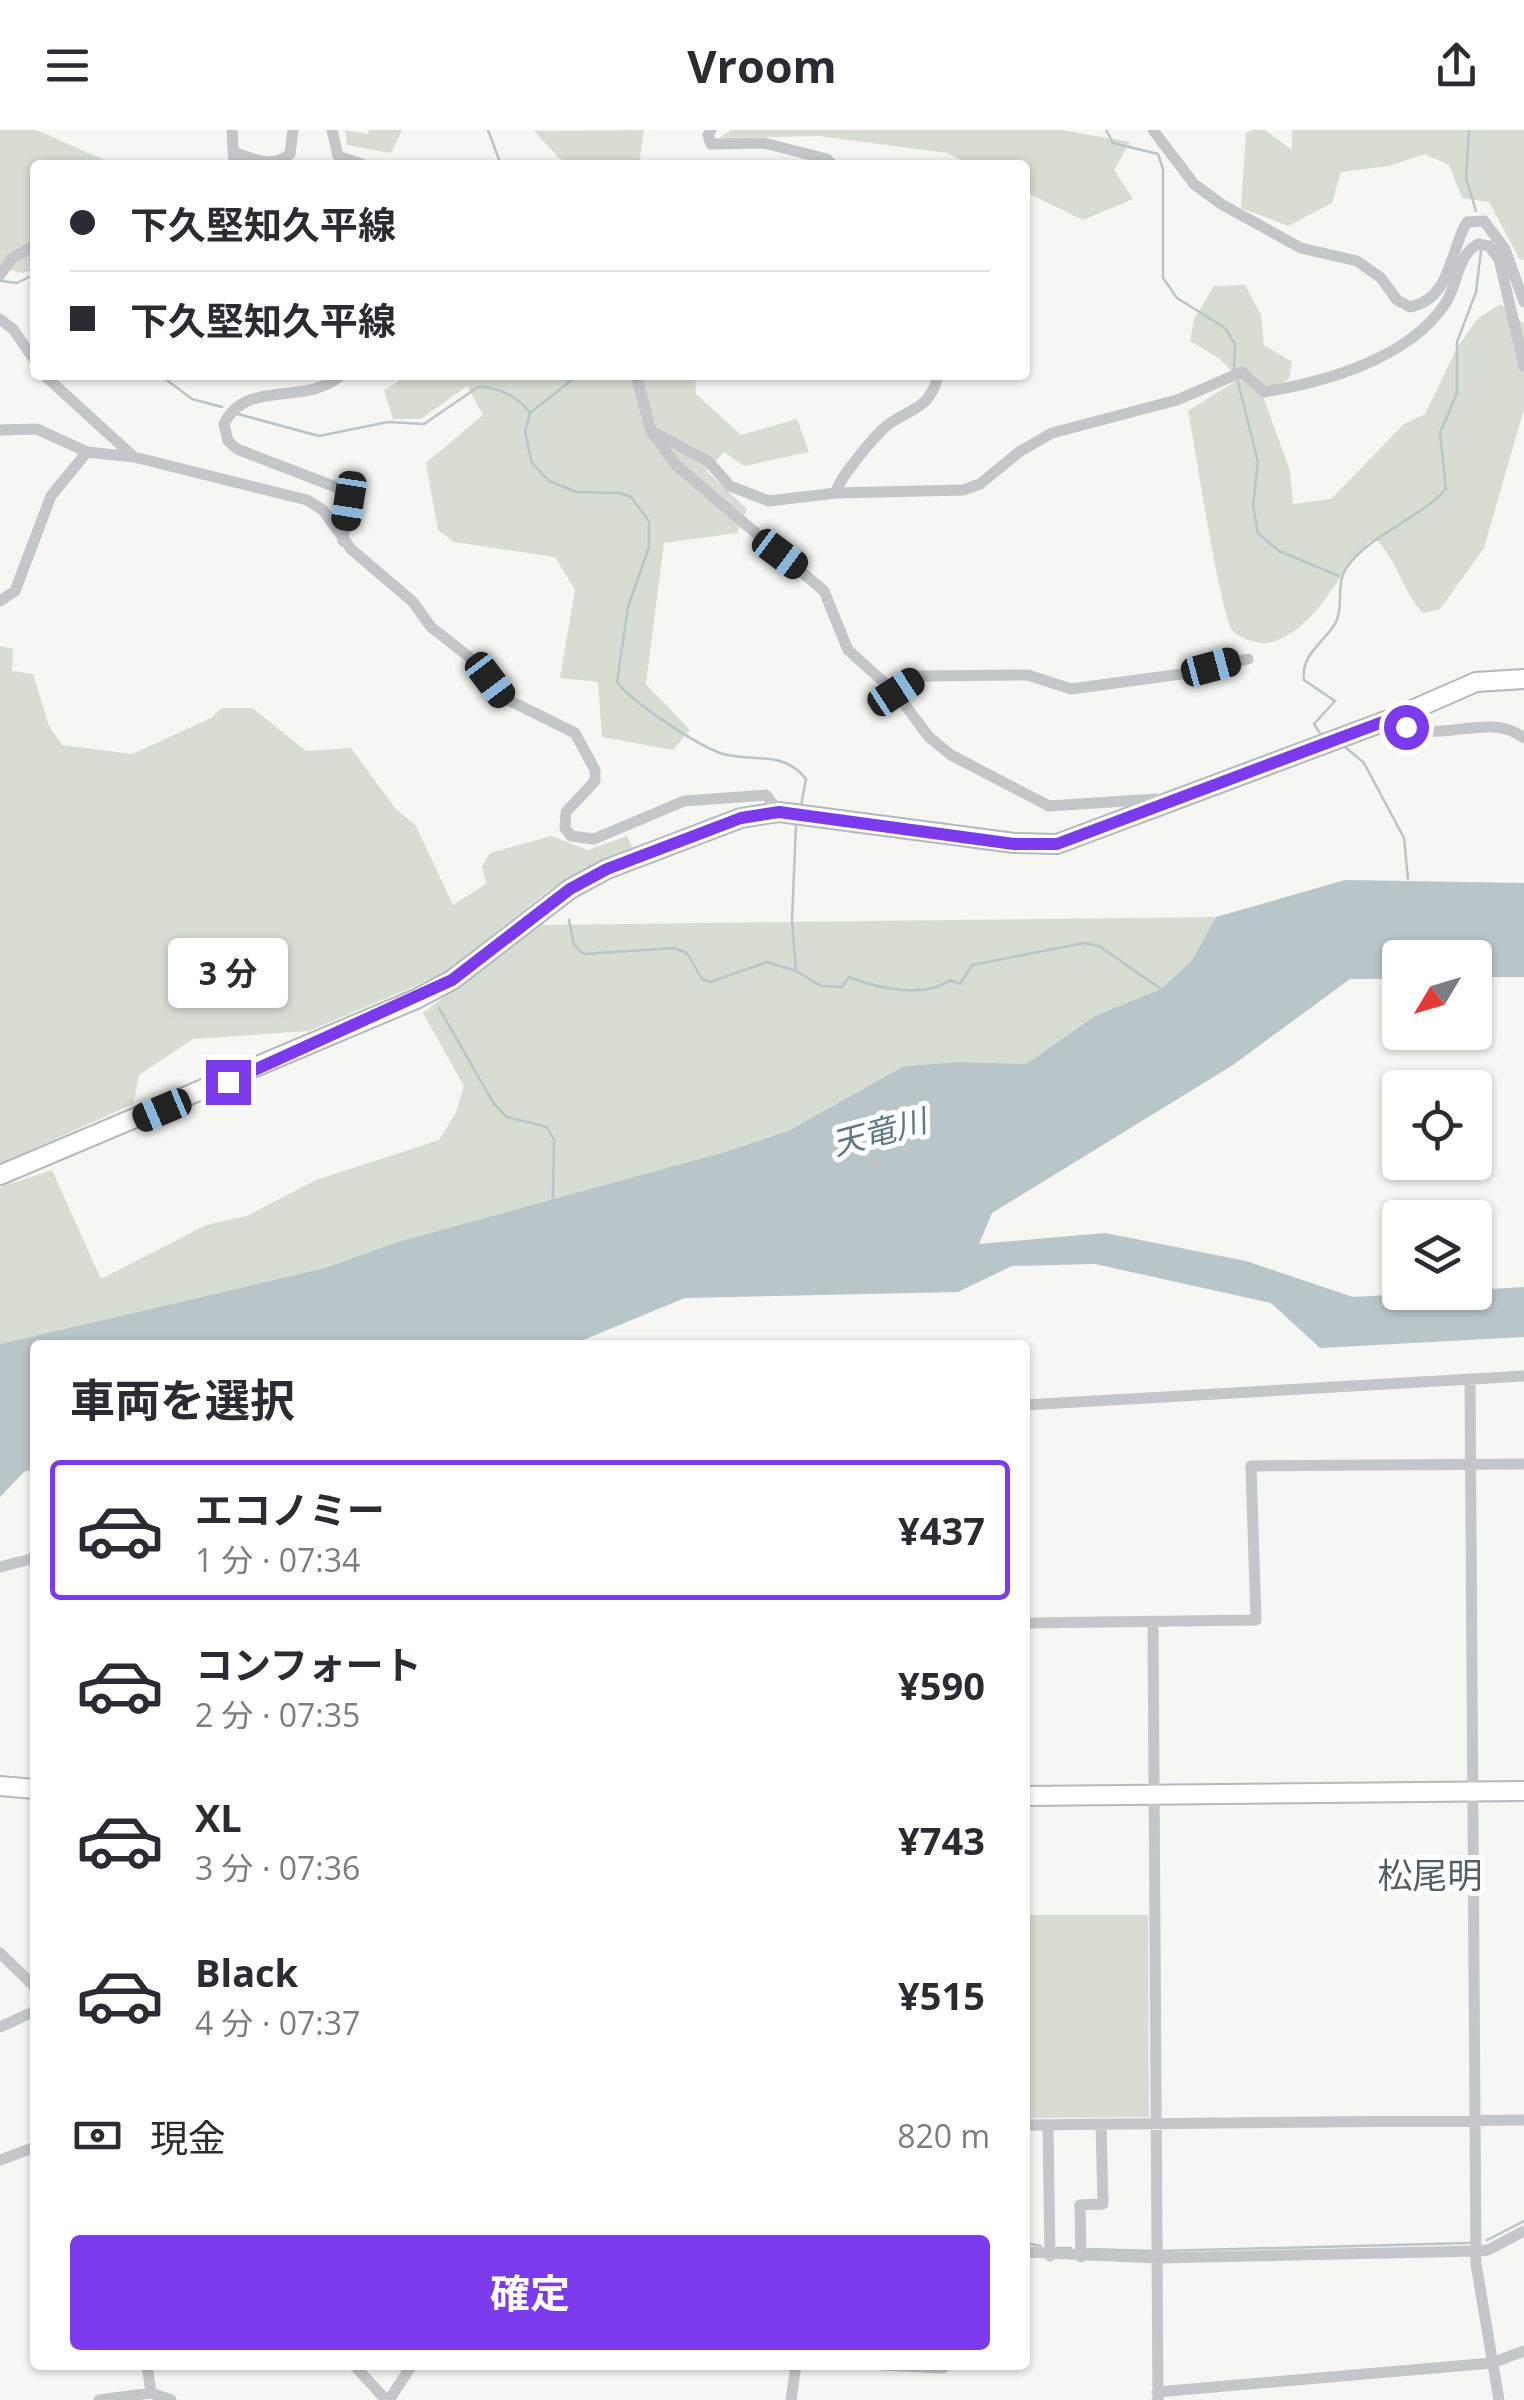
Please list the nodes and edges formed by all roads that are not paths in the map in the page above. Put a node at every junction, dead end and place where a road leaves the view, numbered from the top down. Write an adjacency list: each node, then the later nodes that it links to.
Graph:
1 (232, 130): 6 (street)
2 (292, 130): 7 (street)
3 (332, 130): 8 (street)
4 (712, 130): 9 (street)
5 (1153, 130): 10 (street)
6 (233, 158)
7 (281, 160)
8 (350, 160)
9 (829, 160)
10 (1479, 220): 11 (street); 14 (street)
11 (1481, 244): 17 (street); 26 (street)
12 (30, 249): 13 (street)
13 (1, 274)
14 (1524, 302)
15 (0, 320): 16 (street)
16 (30, 354)
17 (1524, 366)
18 (50, 380): 25 (street)
19 (335, 380): 27 (street)
20 (637, 380): 23 (street)
21 (935, 380): 26 (street)
22 (0, 430): 24 (street)
23 (651, 432): 26 (street); 31 (street)
24 (86, 452): 25 (street); 28 (street)
25 (134, 456): 27 (street)
26 (836, 492)
27 (343, 541): 35 (street)
28 (0, 601)
29 (1248, 659): 31 (street)
30 (1524, 679): 32 (main road)
31 (896, 692): 34 (street)
32 (1396, 717): 33 (street); 34 (main road)
33 (1524, 738)
34 (1190, 796): 35 (main road)
35 (791, 813): 36 (main road)
36 (0, 1175)
37 (1524, 1376): 38 (street)
38 (1470, 1380): 39 (street); 41 (street)
39 (1030, 1406)
40 (1524, 1464): 41 (street)
41 (1471, 1465): 45 (street); 48 (street)
42 (30, 1559): 43 (street)
43 (0, 1567)
44 (1030, 1623): 45 (street)
45 (1153, 1623): 50 (street)
46 (0, 1786): 47 (main road)
47 (30, 1789)
48 (1472, 1791): 49 (main road); 50 (main road); 56 (street)
49 (1524, 1791)
50 (1154, 1794): 51 (main road); 61 (street)
51 (1030, 1796)
52 (0, 1953): 53 (street)
53 (30, 1982)
54 (30, 2013): 55 (street)
55 (0, 2028)
56 (1476, 2120): 57 (street); 61 (street); 65 (street)
57 (1524, 2120)
58 (1030, 2124): 59 (street)
59 (1048, 2124): 60 (street); 68 (street)
60 (1102, 2124): 61 (street); 69 (street)
61 (1155, 2124): 67 (street)
62 (30, 2149): 63 (street)
63 (0, 2160)
64 (1524, 2231): 65 (street)
65 (1477, 2251): 67 (street); 71 (street)
66 (1030, 2253): 68 (street)
67 (1157, 2253): 69 (street); 77 (street)
68 (1050, 2256): 69 (street)
69 (1081, 2257)
70 (1524, 2351): 71 (street)
71 (1492, 2363): 77 (street); 82 (street)
72 (148, 2370): 76 (street)
73 (359, 2370): 80 (street)
74 (408, 2370): 80 (street)
75 (795, 2370): 81 (street)
76 (152, 2392): 78 (street); 79 (street)
77 (1158, 2396)
78 (100, 2400)
79 (170, 2400)
80 (387, 2400)
81 (790, 2400)
82 (1499, 2400)

